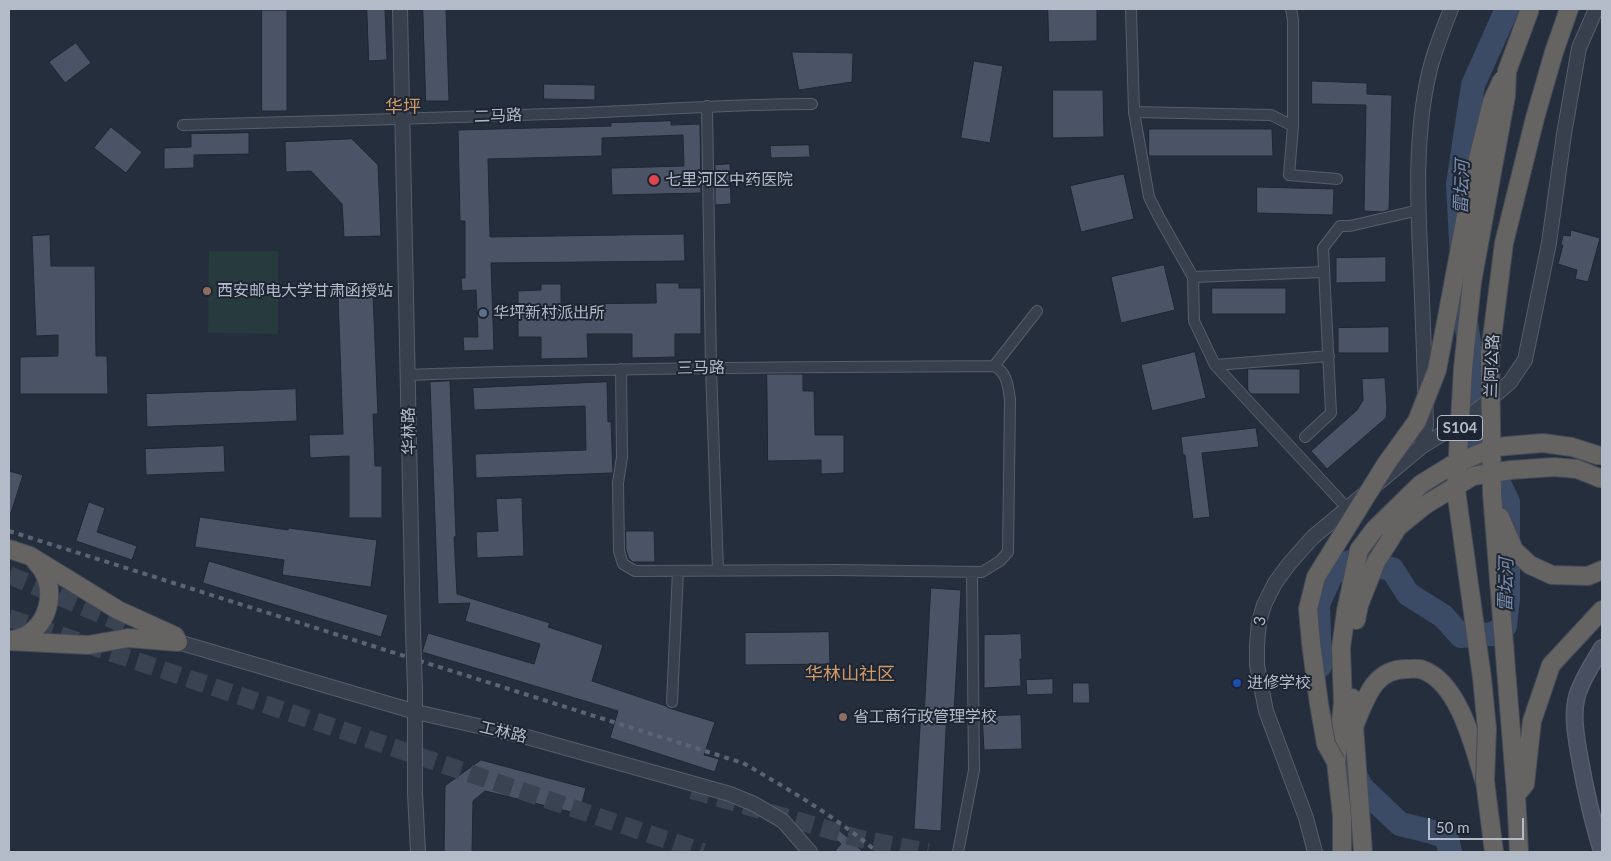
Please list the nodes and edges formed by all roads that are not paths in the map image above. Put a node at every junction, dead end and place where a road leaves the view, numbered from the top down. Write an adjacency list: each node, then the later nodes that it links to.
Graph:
1 (400, 9): 12 (street, 华林路)
2 (1132, 9): 11 (street)
3 (1291, 9): 14 (street)
4 (1451, 9): 16 (street)
5 (1530, 9): 8 (highway, 兰阿公路 / S104, bridge)
6 (1569, 9): 30 (highway, 兰阿公路 / S104, bridge)
7 (1596, 9): 27 (street)
8 (1507, 71): 45 (highway, bridge); 46 (highway, 兰阿公路 / S104, bridge)
9 (812, 104): 10 (street, 二马路)
10 (707, 106): 12 (street, 二马路); 23 (street)
11 (1134, 112): 14 (street); 18 (street)
12 (403, 120): 13 (street, 二马路); 25 (street, 华林路)
13 (183, 125)
14 (1293, 126): 15 (street)
15 (1337, 178)
16 (1419, 210): 17 (street); 27 (street)
17 (1324, 272): 18 (street); 20 (street)
18 (1192, 278): 21 (street)
19 (1037, 311): 22 (street)
20 (1328, 356): 21 (street); 26 (street)
21 (1215, 365): 31 (street)
22 (994, 366): 23 (street, 三马路); 37 (street)
23 (711, 368): 24 (street, 三马路); 36 (street)
24 (620, 369): 25 (street, 三马路); 35 (street)
25 (408, 375): 43 (street, 华林路, bridge)
26 (1305, 437)
27 (1421, 447): 31 (street, 3)
28 (1602, 457): 45 (highway, bridge)
29 (1602, 479): 44 (highway, bridge)
30 (1492, 493): 34 (highway); 47 (highway, 兰阿公路 / S104)
31 (1347, 508): 52 (street, 3)
32 (9, 549): 33 (highway)
33 (30, 556): 39 (highway); 40 (highway)
34 (1602, 570)
35 (678, 571): 36 (street); 42 (street)
36 (718, 571): 37 (street)
37 (972, 572): 51 (street)
38 (1602, 610): 47 (highway)
39 (9, 640): 40 (highway)
40 (178, 642): 43 (street, 工林路)
41 (1602, 648): 56 (main road)
42 (672, 702)
43 (416, 712): 49 (street, 华林路); 50 (street, 工林路)
44 (1353, 727): 46 (highway); 53 (highway)
45 (1336, 762): 48 (highway)
46 (1485, 781): 54 (highway, 兰阿公路 / S104, bridge)
47 (1516, 794): 55 (highway, 兰阿公路 / S104)
48 (1343, 851)
49 (418, 852)
50 (810, 852)
51 (958, 852)
52 (1315, 852)
53 (1362, 852)
54 (1494, 852)
55 (1519, 852)
56 (1602, 852)

